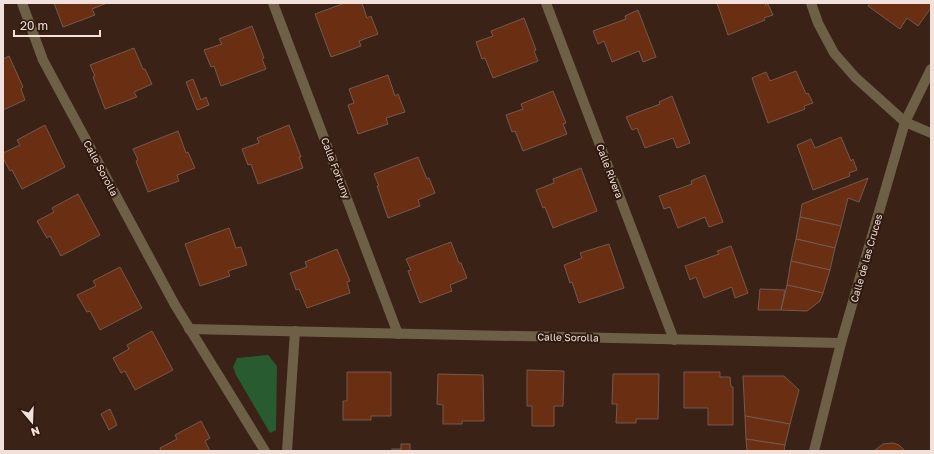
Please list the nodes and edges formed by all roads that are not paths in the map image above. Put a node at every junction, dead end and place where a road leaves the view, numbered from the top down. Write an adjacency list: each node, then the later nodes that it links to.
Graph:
1 (22, 3): 8 (street, Calle Sorolla)
2 (273, 3): 10 (street, Calle Fortuny)
3 (546, 3): 11 (street, Calle Rivera)
4 (811, 3): 6 (street)
5 (931, 69): 6 (street, Calle de las Cruces)
6 (905, 122): 7 (street); 12 (street, Calle de las Cruces)
7 (931, 133)
8 (189, 329): 9 (street, Calle Sorolla); 13 (street, Calle Sorolla)
9 (295, 331): 10 (street, Calle Sorolla); 14 (street)
10 (398, 334): 11 (street, Calle Sorolla)
11 (674, 340): 12 (street, Calle Sorolla)
12 (841, 343): 15 (street, Calle de las Cruces)
13 (265, 451)
14 (287, 451)
15 (814, 451)

